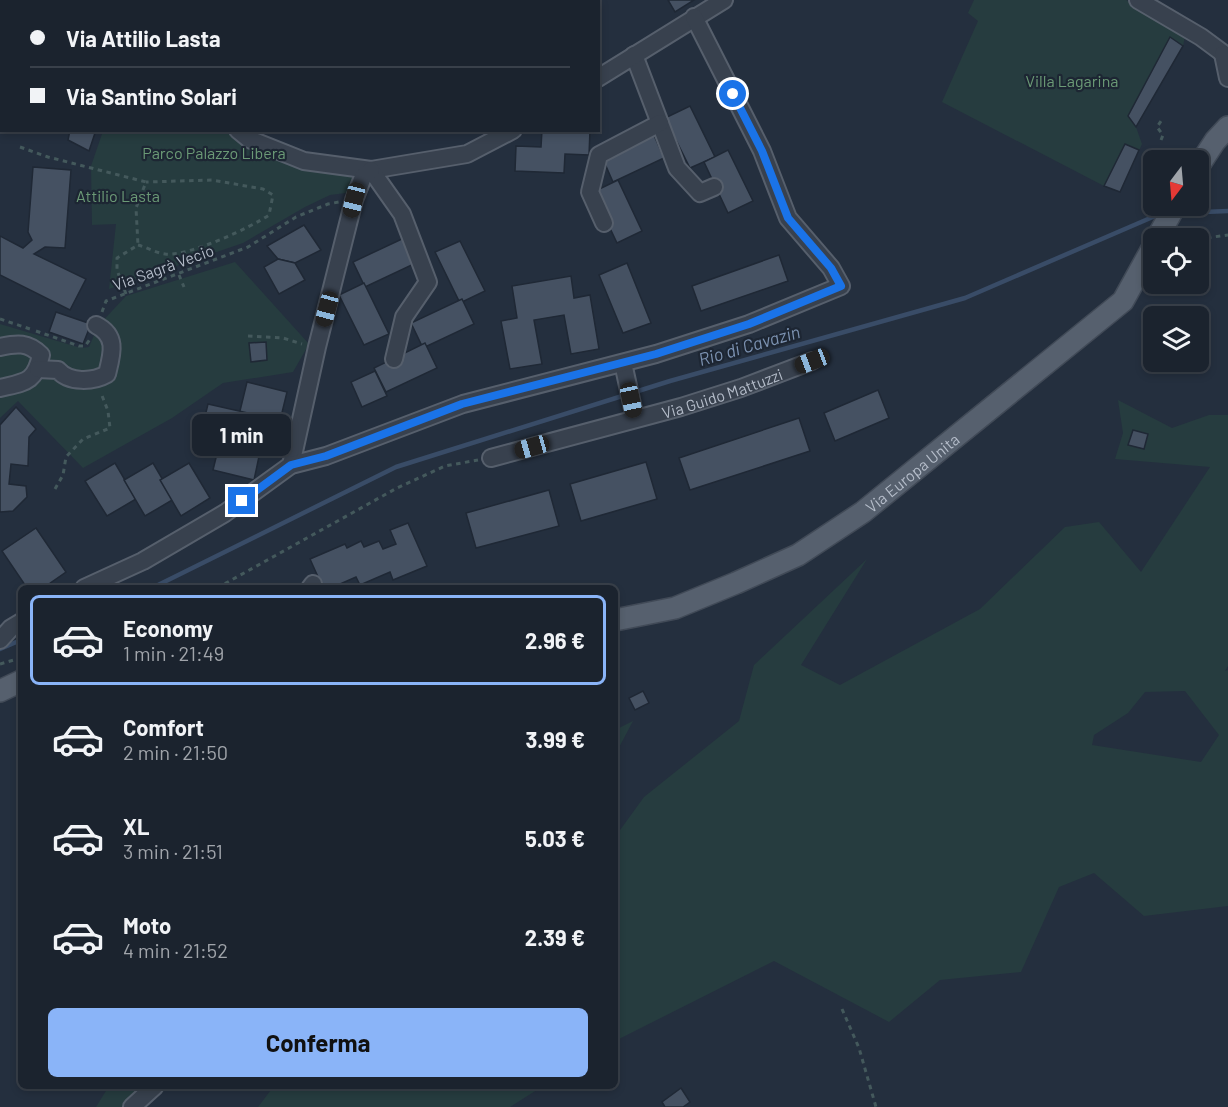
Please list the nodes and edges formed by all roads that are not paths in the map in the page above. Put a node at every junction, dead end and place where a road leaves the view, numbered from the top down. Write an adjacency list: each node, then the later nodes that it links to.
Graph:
1 (724, 0): 3 (street)
2 (1138, 0): 5 (street)
3 (694, 17): 4 (street); 21 (street)
4 (634, 55): 6 (street); 8 (street)
5 (1226, 55): 7 (street)
6 (600, 77)
7 (1228, 78)
8 (660, 123): 14 (street); 15 (street)
9 (1228, 127): 12 (main road)
10 (240, 132): 13 (street)
11 (509, 132): 13 (street)
12 (1209, 150)
13 (371, 170): 19 (street); 26 (street)
14 (714, 187)
15 (604, 223)
16 (1143, 265): 28 (main road, Via Europa Unita)
17 (96, 325): 22 (street)
18 (0, 347): 22 (street)
19 (394, 359)
20 (812, 361): 24 (street, Via Guido Mattuzzi)
21 (623, 363): 24 (street); 26 (street)
22 (38, 369): 23 (street)
23 (0, 388)
24 (635, 418): 25 (street, Via Guido Mattuzzi)
25 (491, 458)
26 (291, 465): 27 (street)
27 (91, 585)
28 (618, 619)
29 (18, 624): 30 (street)
30 (0, 640)
31 (18, 682): 32 (main road)
32 (0, 691)
33 (152, 1089): 34 (street)
34 (132, 1107)

